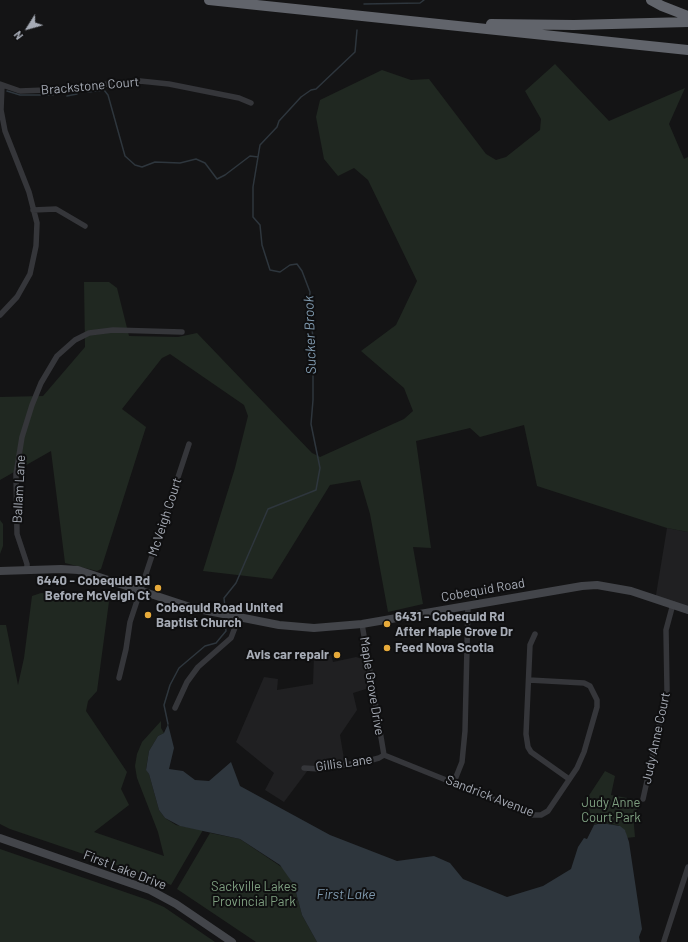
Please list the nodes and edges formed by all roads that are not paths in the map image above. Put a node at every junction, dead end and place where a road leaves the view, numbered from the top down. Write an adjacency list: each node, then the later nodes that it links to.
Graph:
1 (209, 0): 4 (highway)
2 (651, 0): 3 (highway)
3 (688, 16)
4 (415, 22): 5 (highway); 6 (highway)
5 (688, 22)
6 (688, 50)
7 (1, 85): 8 (street, Brackstone Court); 9 (street)
8 (251, 103)
9 (33, 210): 10 (street); 11 (street)
10 (85, 226)
11 (0, 315)
12 (182, 332): 14 (street, Ballam Lane)
13 (189, 444): 16 (street, McVeigh Court)
14 (27, 570): 15 (main road, Cobequid Road); 16 (main road, Cobequid Road)
15 (0, 571)
16 (142, 590): 20 (main road, Cobequid Road); 23 (street, McVeigh Court)
17 (673, 604): 18 (main road, Cobequid Road); 19 (main road, Cobequid Road); 30 (street, Judy Anne Court)
18 (468, 605): 21 (main road, Cobequid Road); 29 (street)
19 (688, 610)
20 (239, 617): 21 (main road, Cobequid Road); 25 (street)
21 (362, 624): 26 (street, Maple Grove Drive)
22 (535, 634): 24 (street)
23 (119, 678)
24 (529, 680): 28 (street); 28 (street, Sandrick Avenue)
25 (175, 708)
26 (383, 752): 27 (street, Gillis Lane); 29 (street, Sandrick Avenue)
27 (304, 768)
28 (569, 779): 29 (street, Sandrick Avenue)
29 (454, 782)
30 (643, 799)
31 (0, 838): 34 (main road, First Lake Drive)
32 (688, 867): 33 (street)
33 (664, 941)
34 (232, 942)

